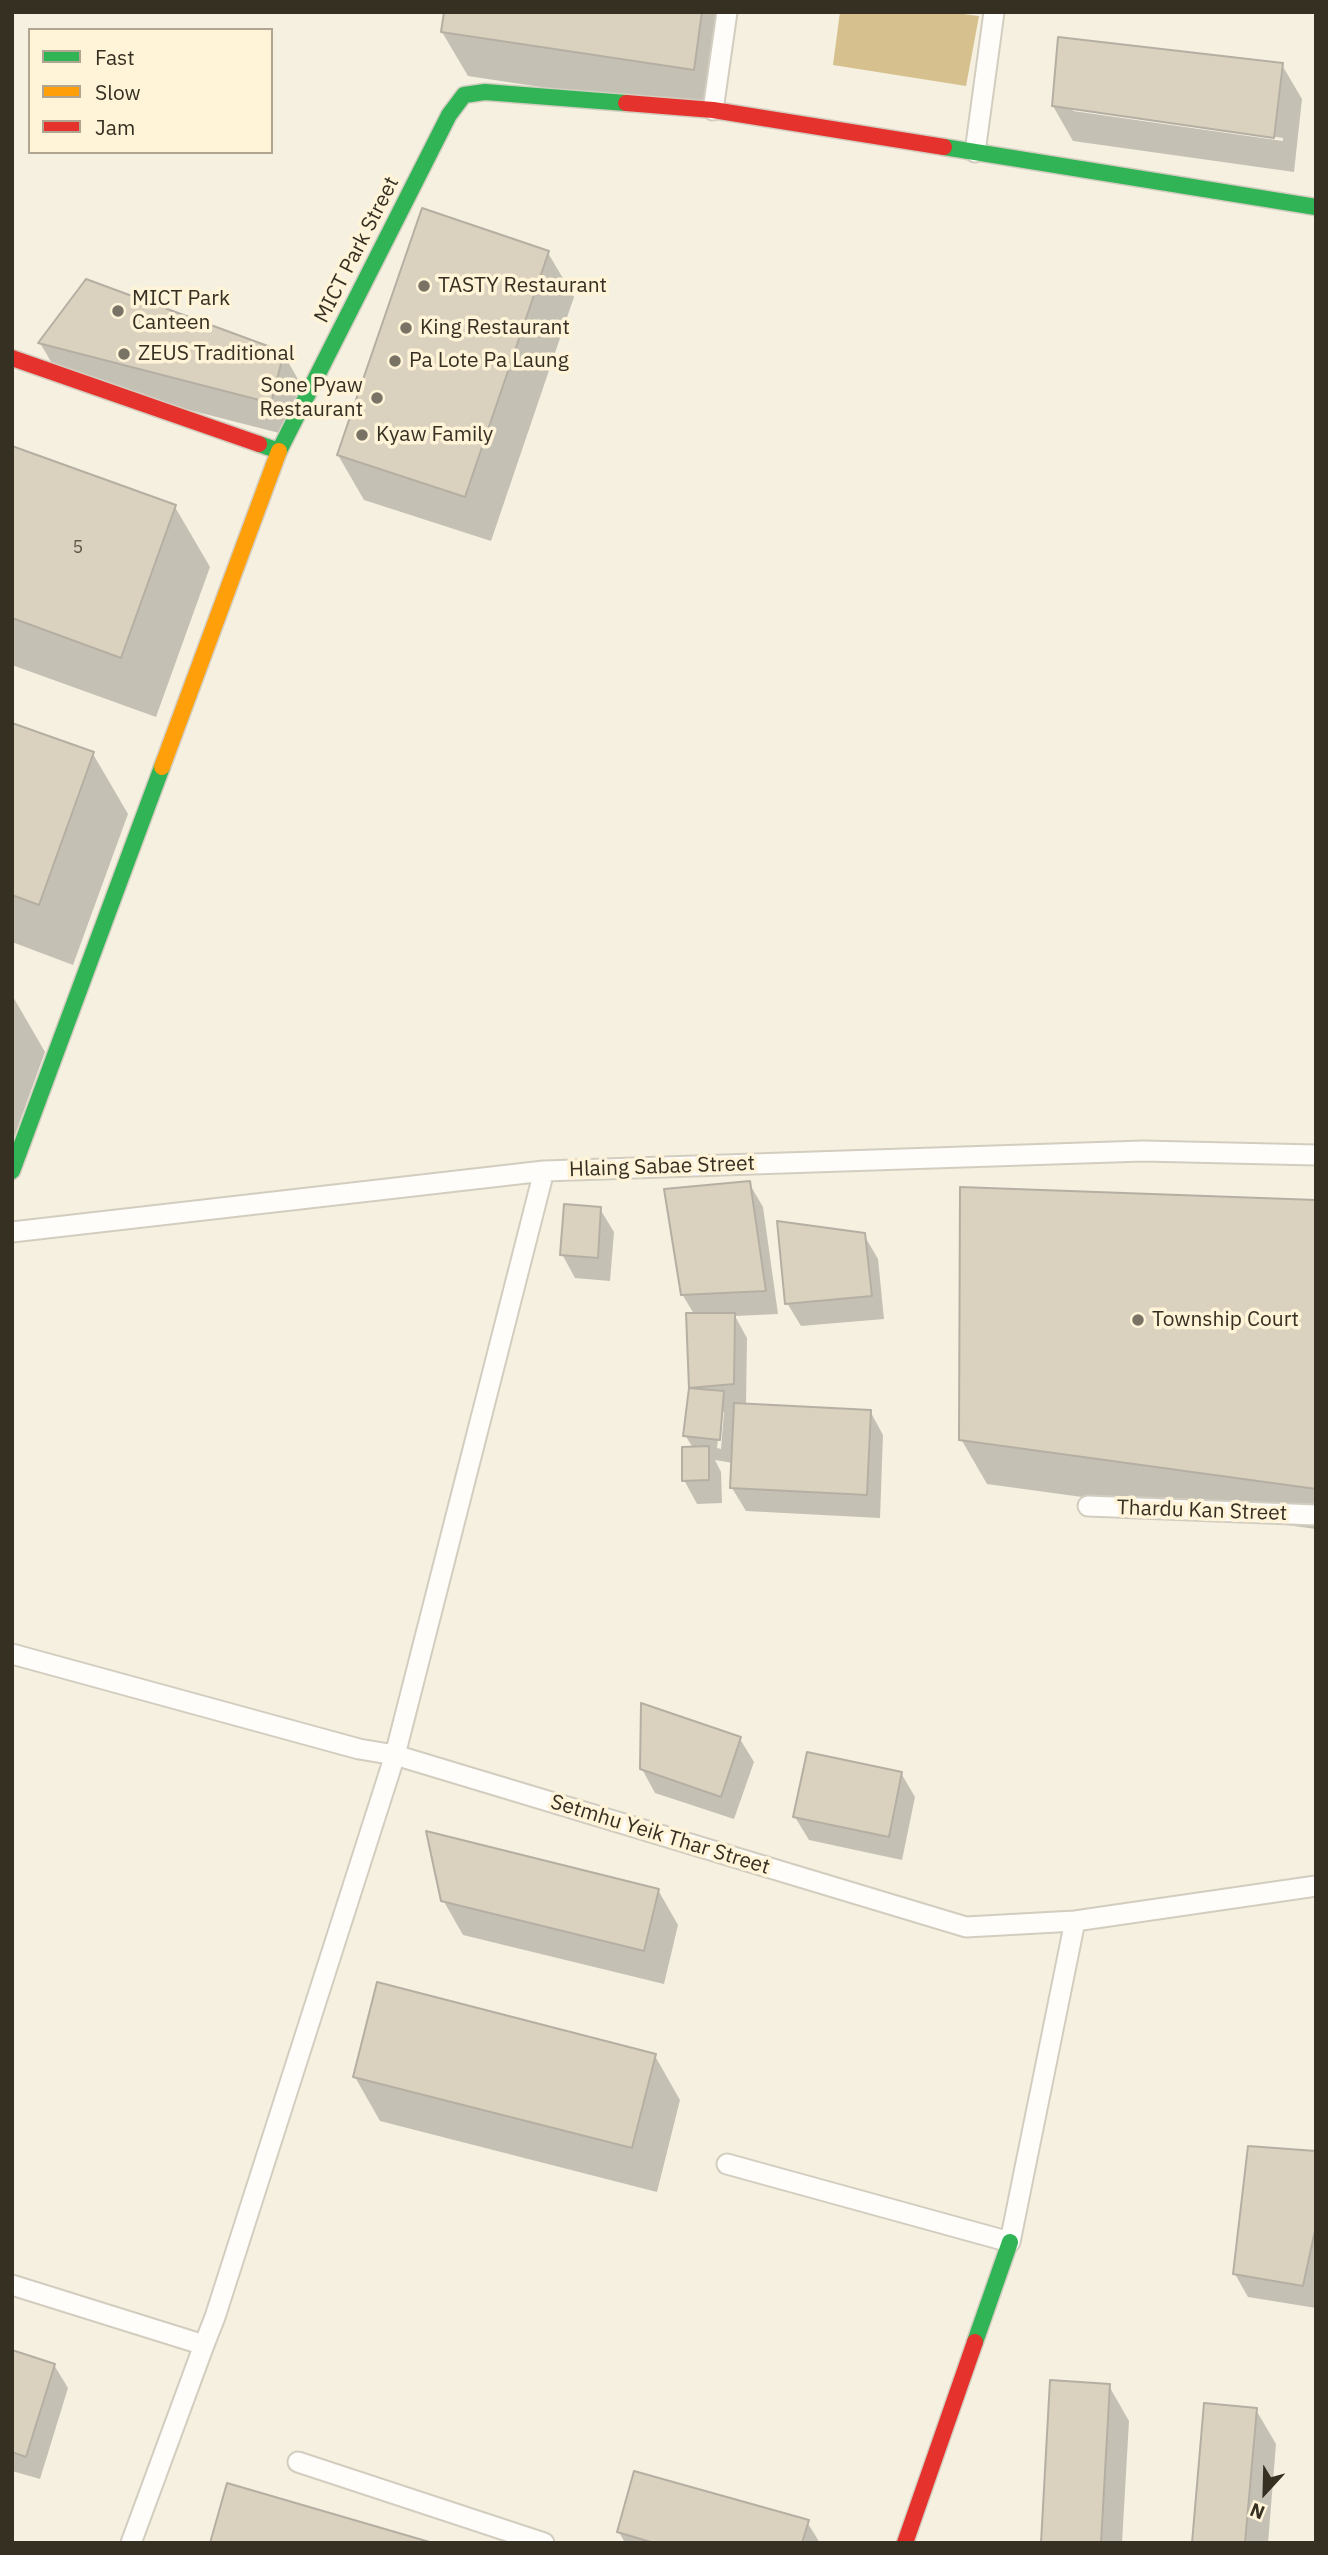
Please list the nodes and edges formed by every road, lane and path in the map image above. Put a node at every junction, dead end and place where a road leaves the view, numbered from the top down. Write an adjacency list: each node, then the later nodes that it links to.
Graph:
1 (727, 12): 3 (lane)
2 (994, 12): 4 (lane)
3 (713, 110): 4 (street); 7 (street, MICT Park Street)
4 (975, 152): 5 (street)
5 (1316, 207)
6 (12, 358): 7 (street)
7 (279, 451): 9 (street, MICT Park Street)
8 (1316, 1155): 10 (lane, Hlaing Sabae Street)
9 (12, 1171)
10 (544, 1171): 11 (lane, Hlaing Sabae Street); 15 (lane)
11 (12, 1232)
12 (1088, 1506): 13 (lane, Thardu Kan Street)
13 (1316, 1515)
14 (12, 1654): 15 (lane, Setmhu Yeik Thar Street)
15 (396, 1755): 17 (lane, Setmhu Yeik Thar Street); 21 (lane)
16 (1316, 1886): 17 (lane, Setmhu Yeik Thar Street)
17 (1075, 1921): 19 (lane)
18 (727, 2164): 19 (lane)
19 (1010, 2242): 25 (street)
20 (12, 2285): 21 (lane)
21 (204, 2344): 23 (lane)
22 (298, 2462): 24 (lane)
23 (131, 2543)
24 (544, 2543)
25 (905, 2543)

